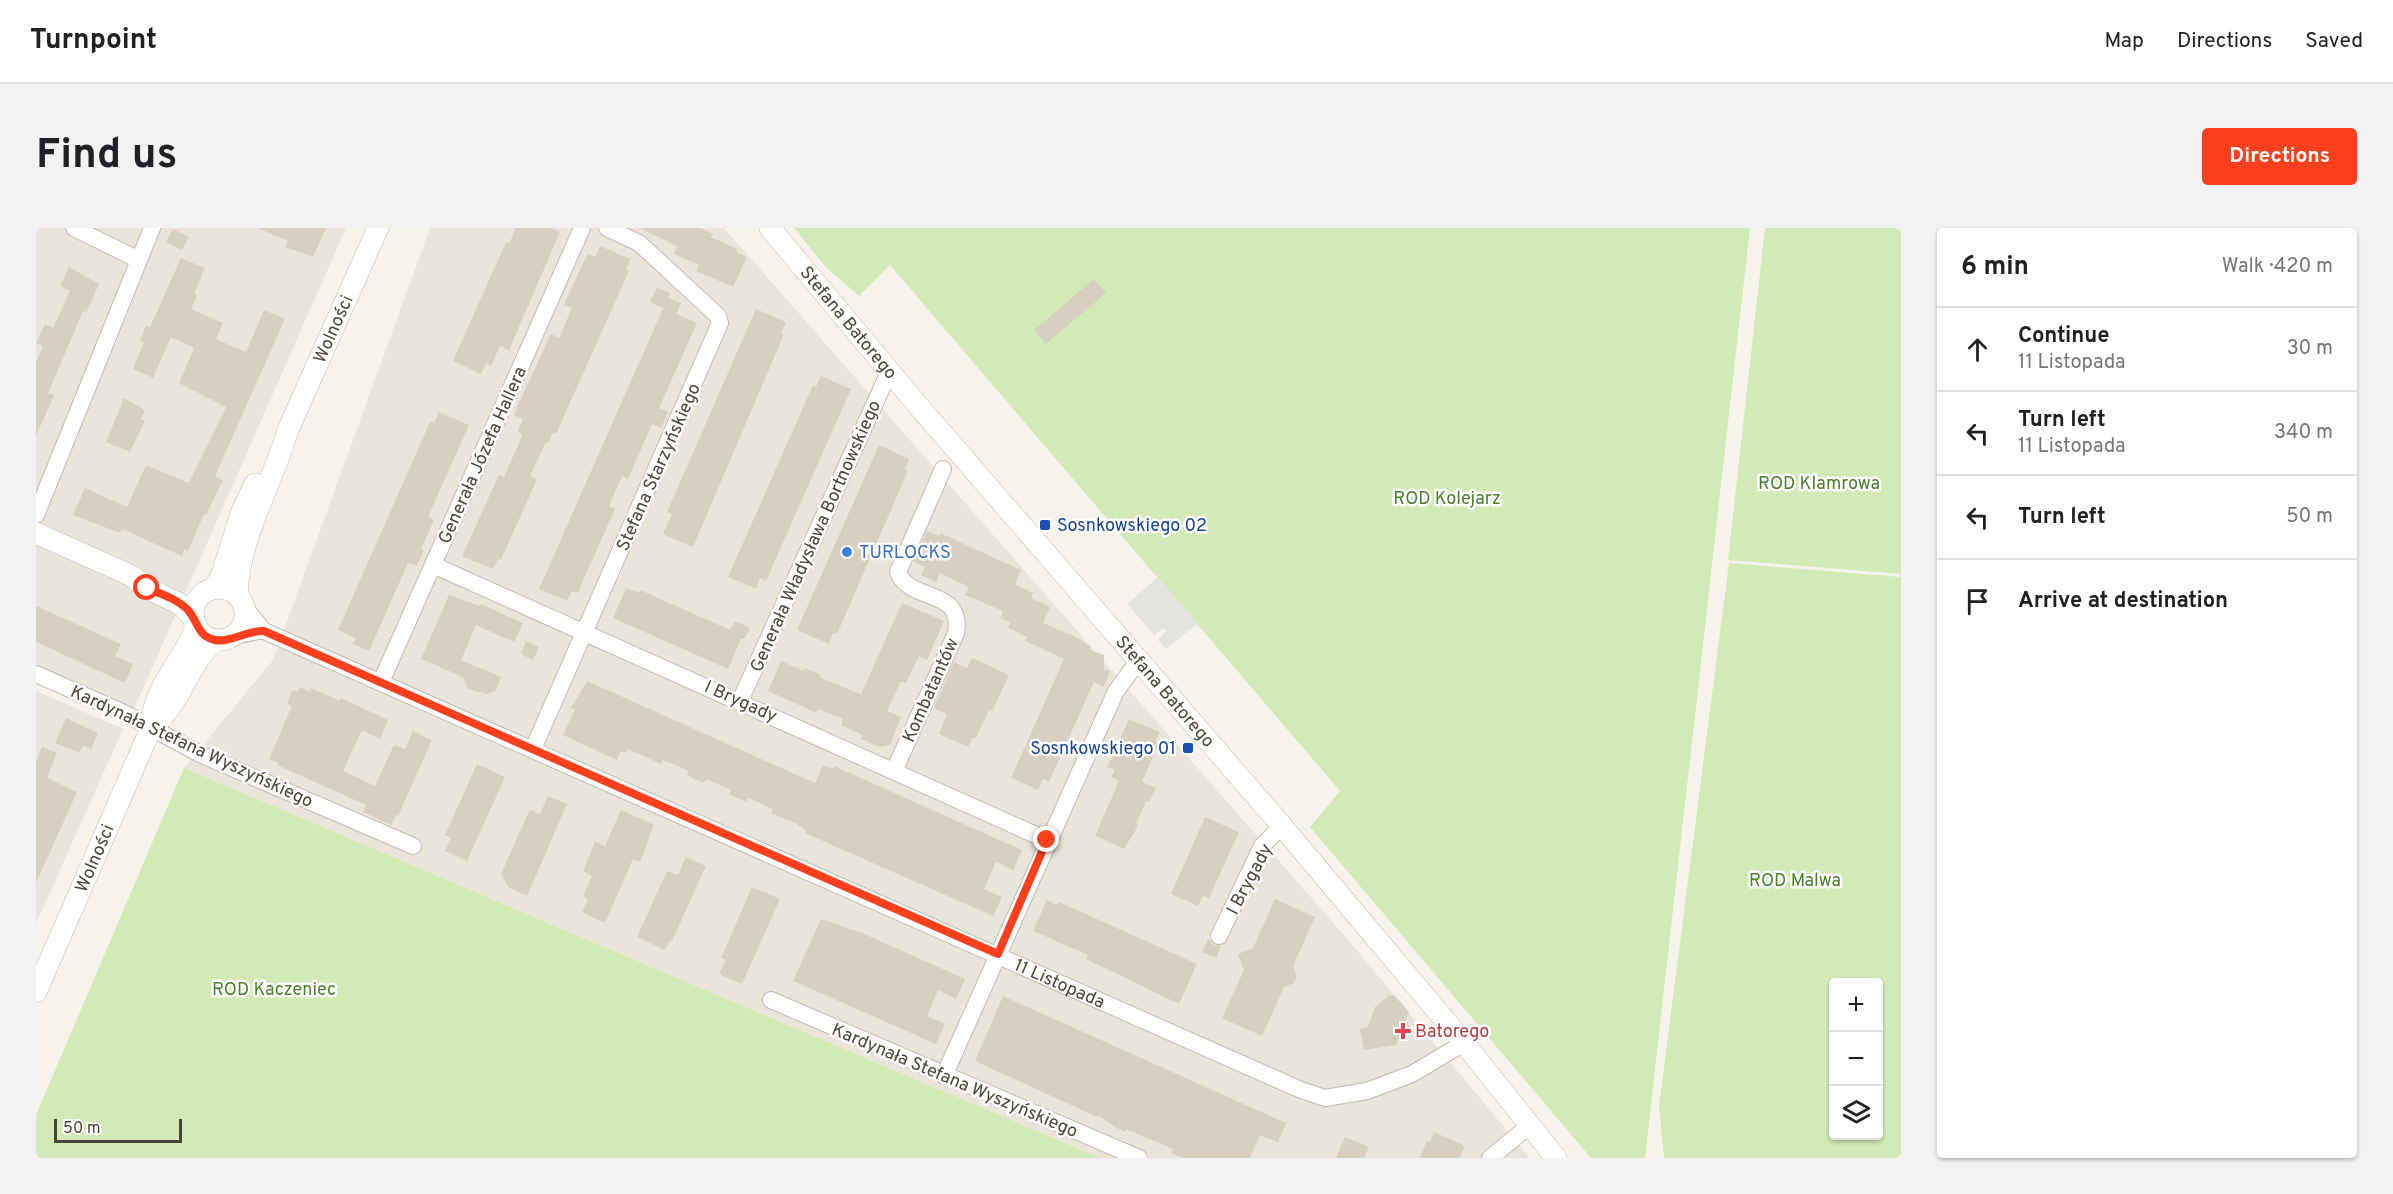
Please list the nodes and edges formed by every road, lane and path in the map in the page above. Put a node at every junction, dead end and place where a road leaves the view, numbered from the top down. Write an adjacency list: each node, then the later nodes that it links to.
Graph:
1 (74, 228): 7 (street)
2 (152, 228): 7 (street)
3 (378, 228): 9 (street, Wolności)
4 (582, 228): 13 (street, Generała Józefa Hallera)
5 (607, 228): 19 (street, Stefana Starzyńskiego)
6 (770, 228): 8 (street, Stefana Batorego)
7 (137, 259): 11 (street)
8 (889, 372): 21 (street, Stefana Batorego); 24 (street, Generała Władysława Bortnowskiego)
9 (288, 430): 15 (street, Wolności); 16 (street, Wolności)
10 (943, 469): 27 (street, Kombatantów)
11 (36, 515)
12 (36, 532): 14 (street)
13 (433, 565): 19 (street, I Brygady); 23 (street, Generała Józefa Hallera)
14 (132, 576): 15 (street); 17 (street)
15 (209, 591): 16 (street); 17 (street)
16 (241, 601): 18 (street, 11 Listopada); 20 (street)
17 (195, 622): 20 (street); 25 (street, Wolności)
18 (263, 630): 20 (street); 23 (street, 11 Listopada)
19 (585, 633): 24 (street, I Brygady); 26 (street, Stefana Starzyńskiego)
20 (226, 638): 25 (street, Wolności)
21 (1139, 660): 28 (street, Stefana Batorego); 29 (street)
22 (36, 674): 25 (street, Kardynała Stefana Wyszyńskiego)
23 (381, 682): 26 (street, 11 Listopada)
24 (740, 701): 27 (street, I Brygady)
25 (151, 727): 30 (street, Kardynała Stefana Wyszyńskiego); 33 (street, Wolności)
26 (533, 749): 32 (street, 11 Listopada)
27 (894, 771): 29 (street, I Brygady)
28 (1282, 826): 31 (street, I Brygady); 35 (street, Stefana Batorego)
29 (1047, 840): 32 (street)
30 (413, 846)
31 (1219, 936)
32 (998, 954): 35 (street, 11 Listopada); 36 (street)
33 (36, 992)
34 (771, 1000): 36 (street, Kardynała Stefana Wyszyńskiego)
35 (1464, 1043): 37 (street, Stefana Batorego)
36 (944, 1076): 38 (street, Kardynała Stefana Wyszyńskiego)
37 (1529, 1126): 39 (street); 40 (street, Stefana Batorego)
38 (1138, 1158)
39 (1490, 1158)
40 (1556, 1158)

